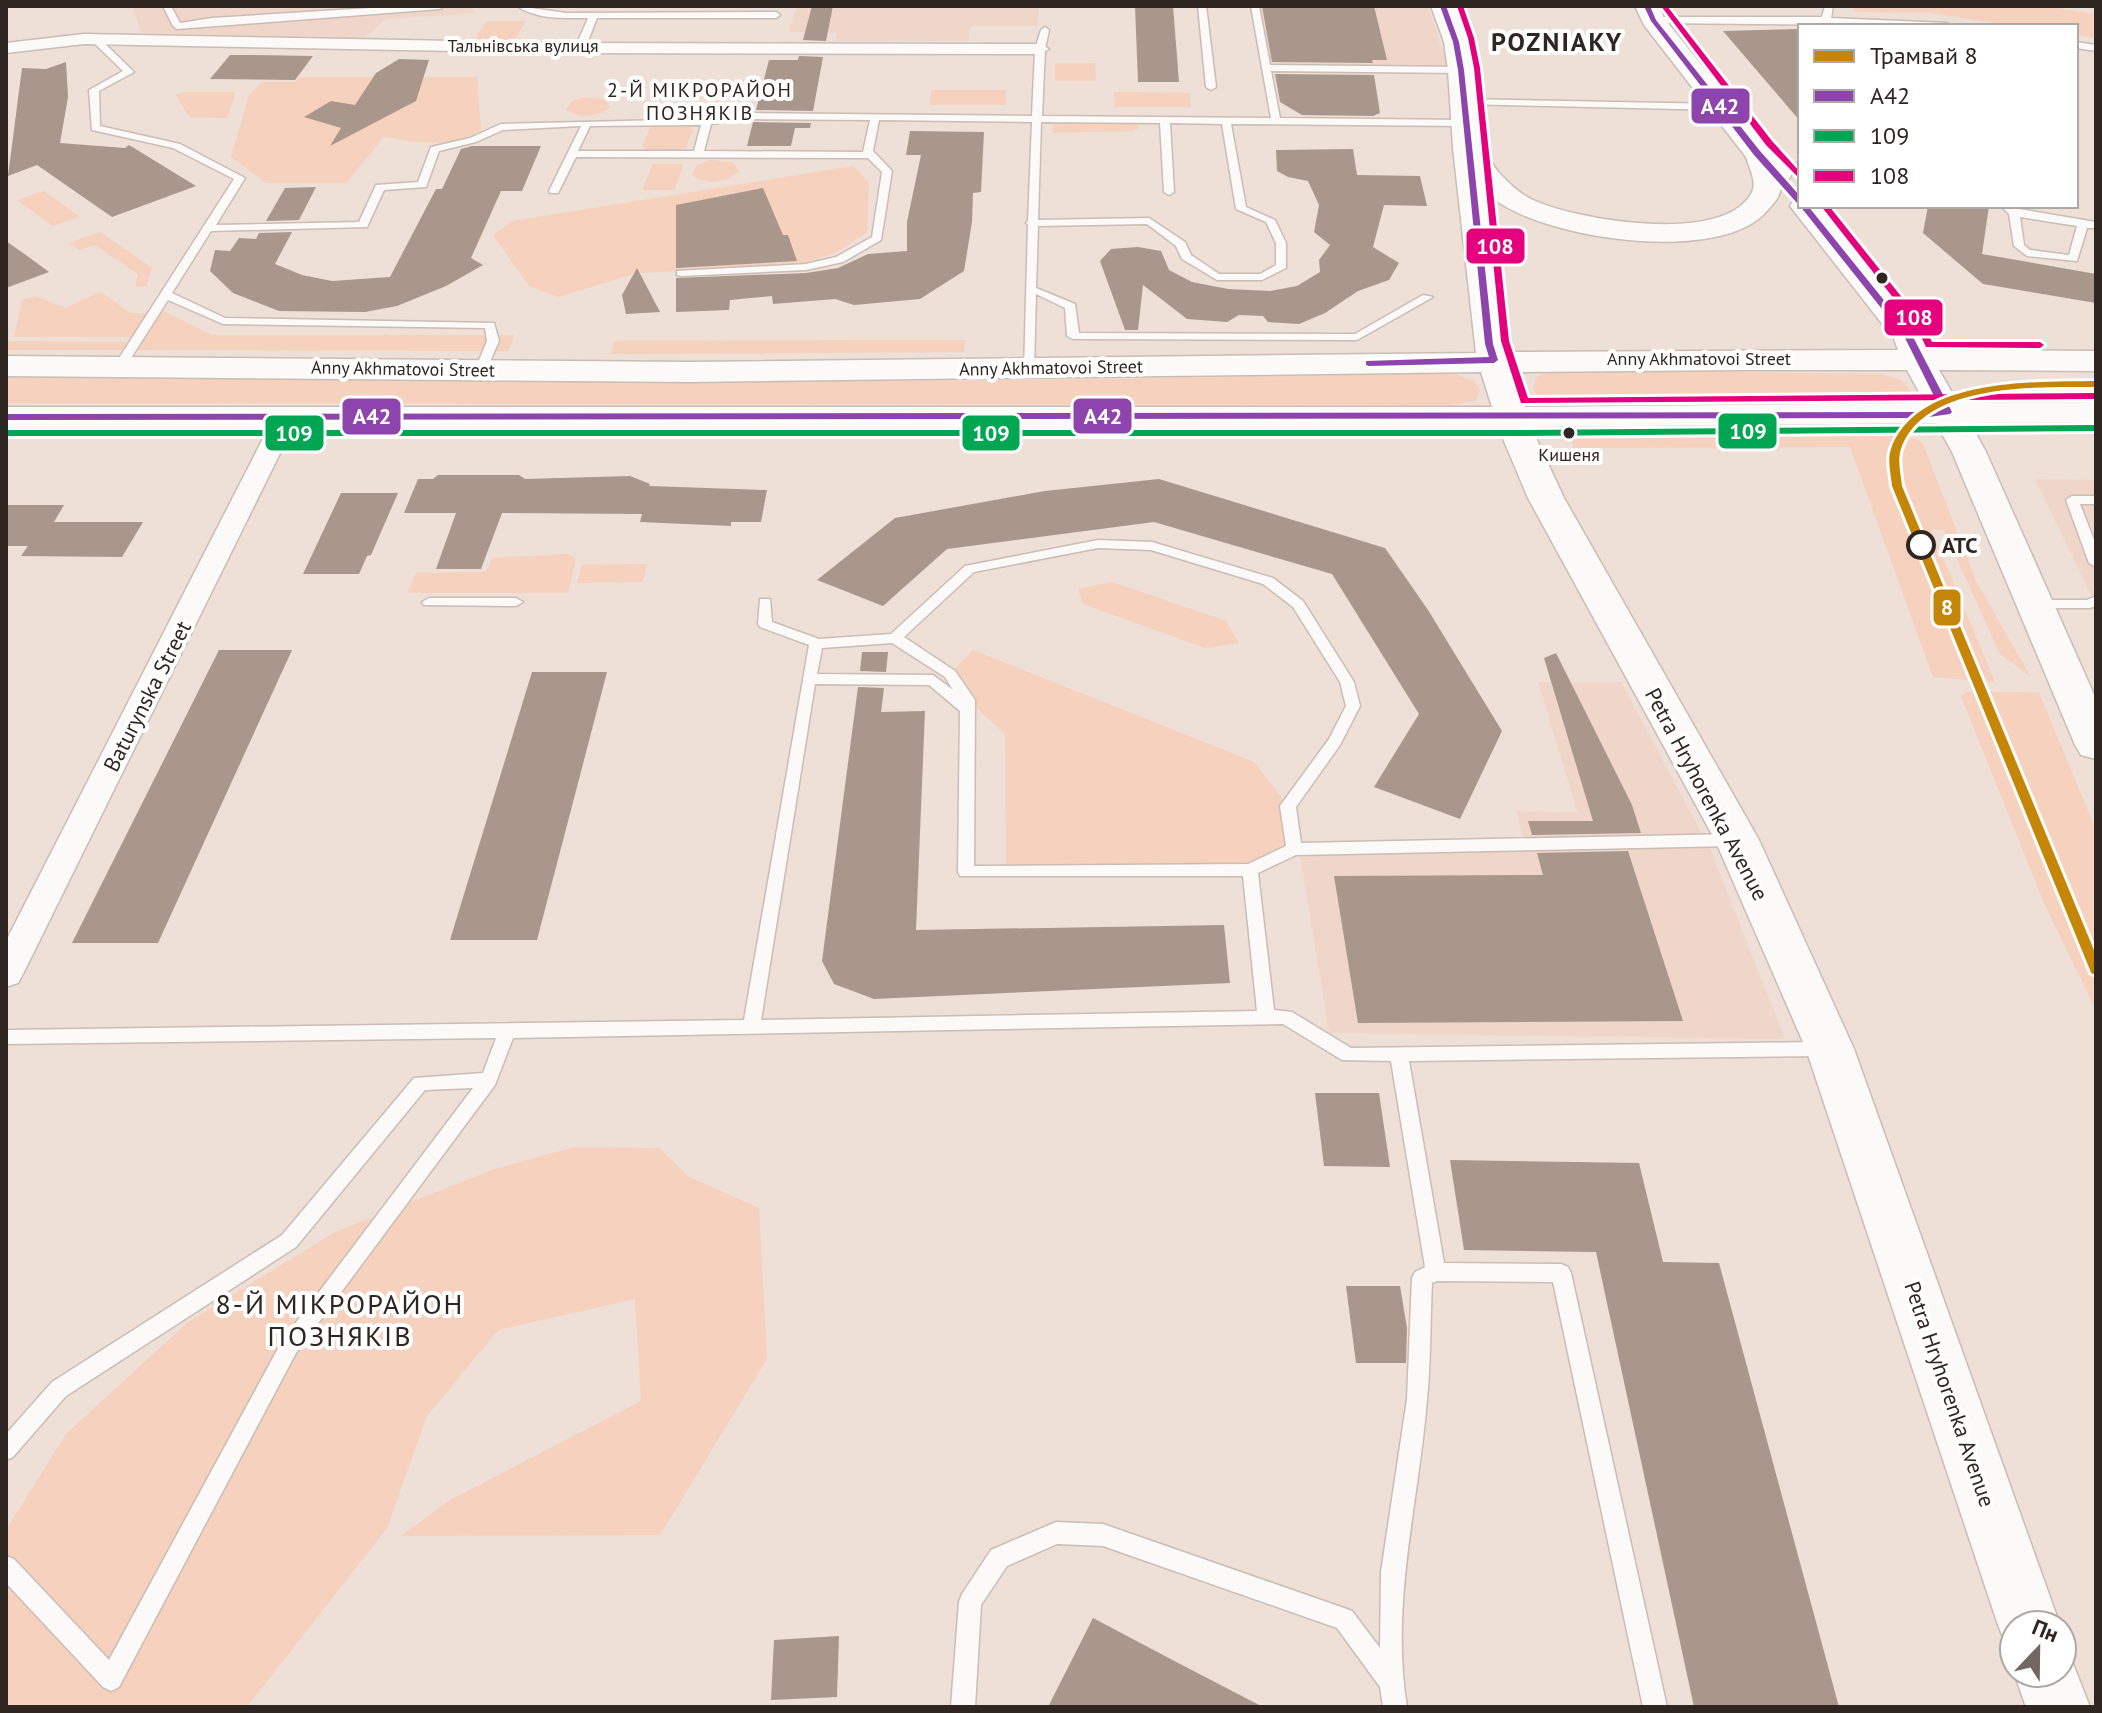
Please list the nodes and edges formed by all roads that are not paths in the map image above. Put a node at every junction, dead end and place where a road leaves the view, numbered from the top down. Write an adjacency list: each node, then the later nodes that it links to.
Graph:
1 (167, 6): 15 (lane)
2 (305, 6): 13 (lane)
3 (440, 6): 13 (lane)
4 (521, 6): 10 (lane)
5 (1202, 6): 23 (lane)
6 (1255, 6): 21 (lane)
7 (1443, 6): 22 (main road, Petra Hryhorenka Avenue)
8 (1829, 6): 12 (lane)
9 (1650, 13): 12 (lane); 24 (main road)
10 (594, 15): 11 (lane); 19 (lane)
11 (776, 15)
12 (1826, 20): 14 (lane)
13 (202, 23): 15 (lane)
14 (1907, 24)
15 (177, 26): 17 (lane)
16 (95, 39): 17 (street, Тальнівська вулиця); 20 (street, Тальнівська вулиця); 44 (lane)
17 (155, 40): 19 (street, Тальнівська вулиця)
18 (1042, 40): 19 (street, Тальнівська вулиця); 26 (lane)
19 (581, 46)
20 (6, 48)
21 (1266, 68): 22 (lane); 29 (lane)
22 (1461, 70): 32 (main road, Petra Hryhorenka Avenue)
23 (1211, 87)
24 (1722, 107): 32 (lane); 36 (main road)
25 (875, 118): 26 (lane); 30 (lane); 35 (lane)
26 (1037, 119): 27 (lane); 42 (lane)
27 (1165, 120): 28 (lane); 38 (lane)
28 (1226, 121): 29 (lane); 42 (lane)
29 (1276, 121): 32 (lane)
30 (707, 122): 31 (lane); 34 (lane)
31 (587, 123): 33 (lane); 44 (lane)
32 (1465, 124): 36 (main road); 49 (main road, Petra Hryhorenka Avenue)
33 (572, 154): 34 (lane); 37 (lane)
34 (698, 154): 35 (lane)
35 (869, 155): 45 (lane)
36 (1778, 164): 39 (main road)
37 (554, 191)
38 (1169, 192)
39 (1798, 198)
40 (1806, 208): 50 (main road)
41 (2010, 210): 43 (lane); 43 (lane)
42 (1031, 223): 46 (lane)
43 (2090, 224)
44 (208, 228): 47 (lane)
45 (681, 273)
46 (1030, 291): 48 (lane); 54 (lane)
47 (166, 295): 53 (lane); 55 (lane)
48 (1427, 297)
49 (1494, 360): 50 (main road, Anny Akhmatovoi Street); 54 (main road, Anny Akhmatovoi Street); 60 (main road, Petra Hryhorenka Avenue)
50 (1918, 361): 51 (main road, Anny Akhmatovoi Street); 56 (main road)
51 (2096, 361)
52 (6, 366): 53 (main road, Anny Akhmatovoi Street)
53 (120, 366): 55 (main road, Anny Akhmatovoi Street)
54 (1028, 369): 55 (main road, Anny Akhmatovoi Street)
55 (481, 370)
56 (1947, 412): 57 (main road); 60 (main road); 67 (main road)
57 (2096, 412)
58 (6, 417): 59 (main road)
59 (286, 417): 60 (main road); 76 (street, Baturynska Street)
60 (1512, 417): 73 (main road, Petra Hryhorenka Avenue)
61 (2096, 500): 62 (lane)
62 (2096, 563)
63 (2096, 600): 67 (lane)
64 (429, 602): 65 (lane)
65 (516, 602)
66 (765, 602): 69 (lane)
67 (2037, 604): 72 (main road)
68 (895, 638): 69 (lane); 71 (lane); 74 (lane)
69 (818, 644): 70 (lane)
70 (809, 679): 71 (lane); 78 (lane)
71 (968, 710): 75 (lane)
72 (2096, 745)
73 (1737, 840): 74 (lane); 81 (main road, Petra Hryhorenka Avenue)
74 (1294, 849): 75 (lane)
75 (1250, 870): 77 (lane)
76 (6, 974)
77 (1266, 1017): 78 (lane); 82 (lane)
78 (751, 1028): 79 (lane)
79 (507, 1032): 80 (lane); 83 (lane)
80 (6, 1037)
81 (1830, 1049): 82 (lane); 87 (main road, Petra Hryhorenka Avenue)
82 (1399, 1054): 84 (lane)
83 (489, 1080): 85 (lane); 86 (lane)
84 (1436, 1272): 88 (lane); 91 (lane)
85 (6, 1450)
86 (6, 1567)
87 (2023, 1609)
88 (1391, 1682): 89 (lane); 90 (lane)
89 (963, 1707)
90 (1395, 1707)
91 (1655, 1707)

